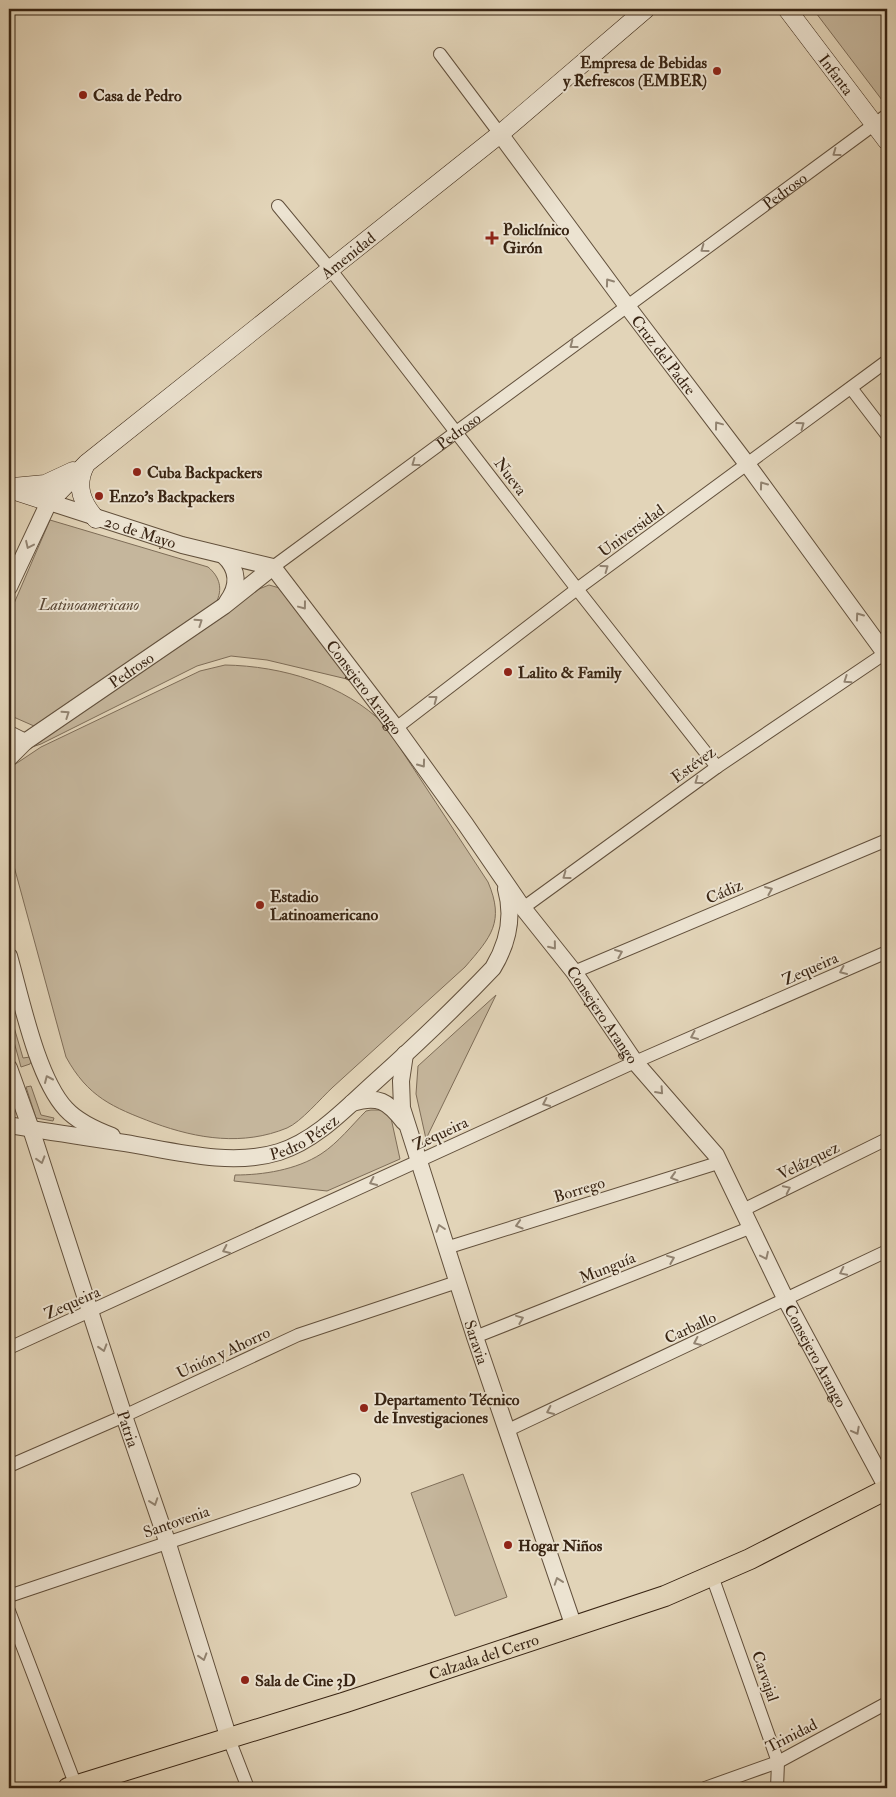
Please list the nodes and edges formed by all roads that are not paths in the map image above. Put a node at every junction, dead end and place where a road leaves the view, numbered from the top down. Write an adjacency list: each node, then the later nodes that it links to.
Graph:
1 (646, 9): 5 (main road, Amenidad)
2 (787, 9): 4 (main road, Infanta)
3 (440, 54): 5 (street, Cruz del Padre)
4 (881, 120): 6 (main road, Infanta); 9 (street, Pedroso, one-way to 9)
5 (500, 134): 8 (main road, Amenidad); 9 (street, Cruz del Padre, one-way to 5)
6 (887, 141)
7 (278, 206): 8 (street, Nueva)
8 (330, 269): 12 (street, Nueva); 14 (main road, Amenidad)
9 (626, 306): 12 (street, Pedroso, one-way to 12); 15 (street, Cruz del Padre, one-way to 9)
10 (887, 361): 11 (street, Universidad)
11 (851, 388): 13 (street); 15 (street, Universidad, one-way to 11)
12 (456, 432): 20 (street, Pedroso, one-way to 20); 22 (street, Nueva)
13 (887, 435)
14 (87, 463): 16 (main road); 17 (main road, Amenidad); 18 (main road)
15 (748, 464): 22 (street, Universidad, one-way to 15); 24 (street, Cruz del Padre, one-way to 15)
16 (9, 488): 17 (main road, 20 de Mayo)
17 (49, 502): 18 (street, 20 de Mayo); 21 (street, one-way to 21)
18 (96, 518): 19 (street, 20 de Mayo)
19 (224, 556): 20 (street, 20 de Mayo); 23 (street)
20 (274, 567): 23 (street, Pedroso); 25 (street, Consejero Arango, one-way to 25)
21 (9, 587)
22 (577, 590): 25 (street, Universidad, one-way to 22); 29 (street, Nueva)
23 (224, 606): 27 (street, Pedroso, one-way to 23)
24 (887, 654): 29 (street, Estévez, one-way to 29)
25 (396, 728): 31 (street, Consejero Arango, one-way to 31)
26 (9, 734): 27 (street)
27 (25, 742): 28 (street)
28 (9, 758)
29 (717, 766): 32 (street, Estévez, one-way to 32)
30 (887, 840): 36 (street, Cádiz, one-way to 30)
31 (504, 882): 32 (street, Consejero Arango); 33 (street, Pedro Pérez)
32 (523, 908): 33 (street, Pedro Pérez); 36 (street, Consejero Arango, one-way to 36)
33 (510, 924): 37 (street, Pedro Pérez)
34 (887, 952): 38 (street, Zequeira, one-way to 38)
35 (9, 956): 40 (street, one-way to 35)
36 (574, 972): 38 (street, Consejero Arango)
37 (405, 1054): 41 (street, Pedro Pérez); 43 (street, Saravia)
38 (635, 1062): 48 (street, Zequeira, one-way to 48); 49 (street, Consejero Arango, one-way to 49)
39 (9, 1072): 44 (street, Patria)
40 (59, 1101): 45 (street); 47 (street)
41 (352, 1103): 43 (street); 47 (street, Pedro Pérez)
42 (9, 1125): 44 (street, Pedro Pérez)
43 (407, 1126): 48 (street, Saravia)
44 (31, 1129): 45 (street, Pedro Pérez); 56 (street, Patria, one-way to 56)
45 (56, 1132): 47 (street, Pedro Pérez)
46 (887, 1139): 50 (street, Velázquez, one-way to 46)
47 (140, 1146)
48 (418, 1161): 52 (street, Saravia, one-way to 48); 56 (street, Zequeira, one-way to 56)
49 (720, 1162): 50 (street, Consejero Arango); 52 (street, Borrego, one-way to 52)
50 (743, 1210): 51 (street, Consejero Arango)
51 (752, 1227): 55 (street, Consejero Arango, one-way to 55); 57 (street, Munguía, one-way to 51)
52 (446, 1248): 54 (street, Saravia)
53 (887, 1250): 55 (street, Carballo, one-way to 55)
54 (457, 1282): 57 (street, Saravia); 59 (street, Unión y Ahorro)
55 (786, 1300): 60 (street, Carballo, one-way to 60); 63 (street, Consejero Arango, one-way to 63)
56 (92, 1311): 58 (street, Zequeira); 59 (street, Patria, one-way to 59)
57 (475, 1337): 60 (street, Saravia)
58 (9, 1348)
59 (124, 1416): 61 (street, Unión y Ahorro); 64 (street, Patria, one-way to 64)
60 (506, 1431): 68 (street, Saravia, one-way to 60)
61 (9, 1466)
62 (354, 1480): 64 (street, Santovenia)
63 (887, 1489): 65 (main road, Calzada del Cerro)
64 (167, 1541): 66 (street, Santovenia); 70 (street, Patria, one-way to 70)
65 (712, 1576): 68 (main road, Calzada del Cerro); 71 (street, Carvajal)
66 (9, 1596)
67 (9, 1611): 72 (street)
68 (574, 1627): 70 (main road, Calzada del Cerro)
69 (887, 1703): 71 (street, Trinidad)
70 (229, 1738): 72 (main road, Calzada del Cerro); 73 (street, Patria)
71 (778, 1762): 74 (street, Trinidad); 75 (street, Carvajal)
72 (72, 1787)
73 (248, 1788)
74 (706, 1788)
75 (777, 1788)

